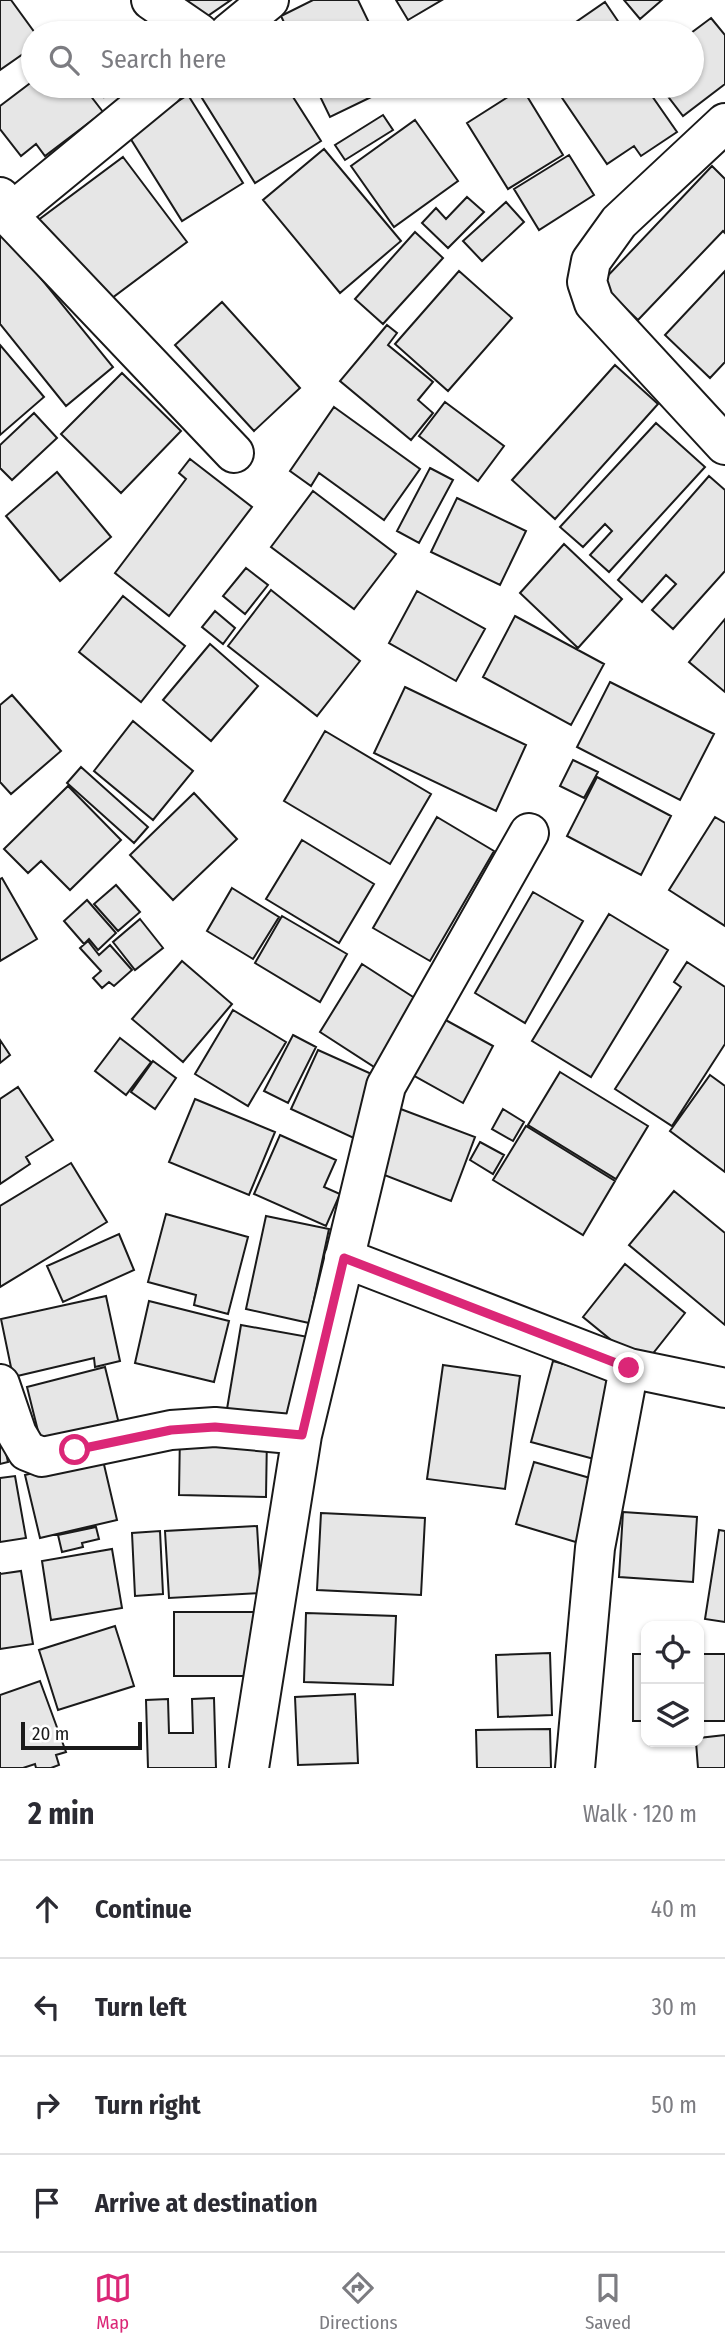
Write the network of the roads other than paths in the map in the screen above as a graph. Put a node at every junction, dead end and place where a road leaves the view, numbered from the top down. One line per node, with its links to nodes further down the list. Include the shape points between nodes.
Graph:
1 (151, 0): 3 (street)
2 (269, 0): 4 (street)
3 (182, 21)
4 (244, 21)
5 (149, 98): 7 (street)
6 (725, 123): 8 (street, via 620,222 591,261 587,282 594,303)
7 (4, 206): 9 (street)
8 (725, 445)
9 (234, 453)
10 (529, 832): 11 (street, via 386,1086)
11 (344, 1258): 12 (street); 15 (street)
12 (629, 1368): 14 (street); 17 (street, via 595,1548)
13 (0, 1384): 15 (street, via 17,1434 27,1451 42,1457 171,1430 215,1427)
14 (725, 1388)
15 (302, 1435): 16 (street)
16 (249, 1768)
17 (575, 1768)

